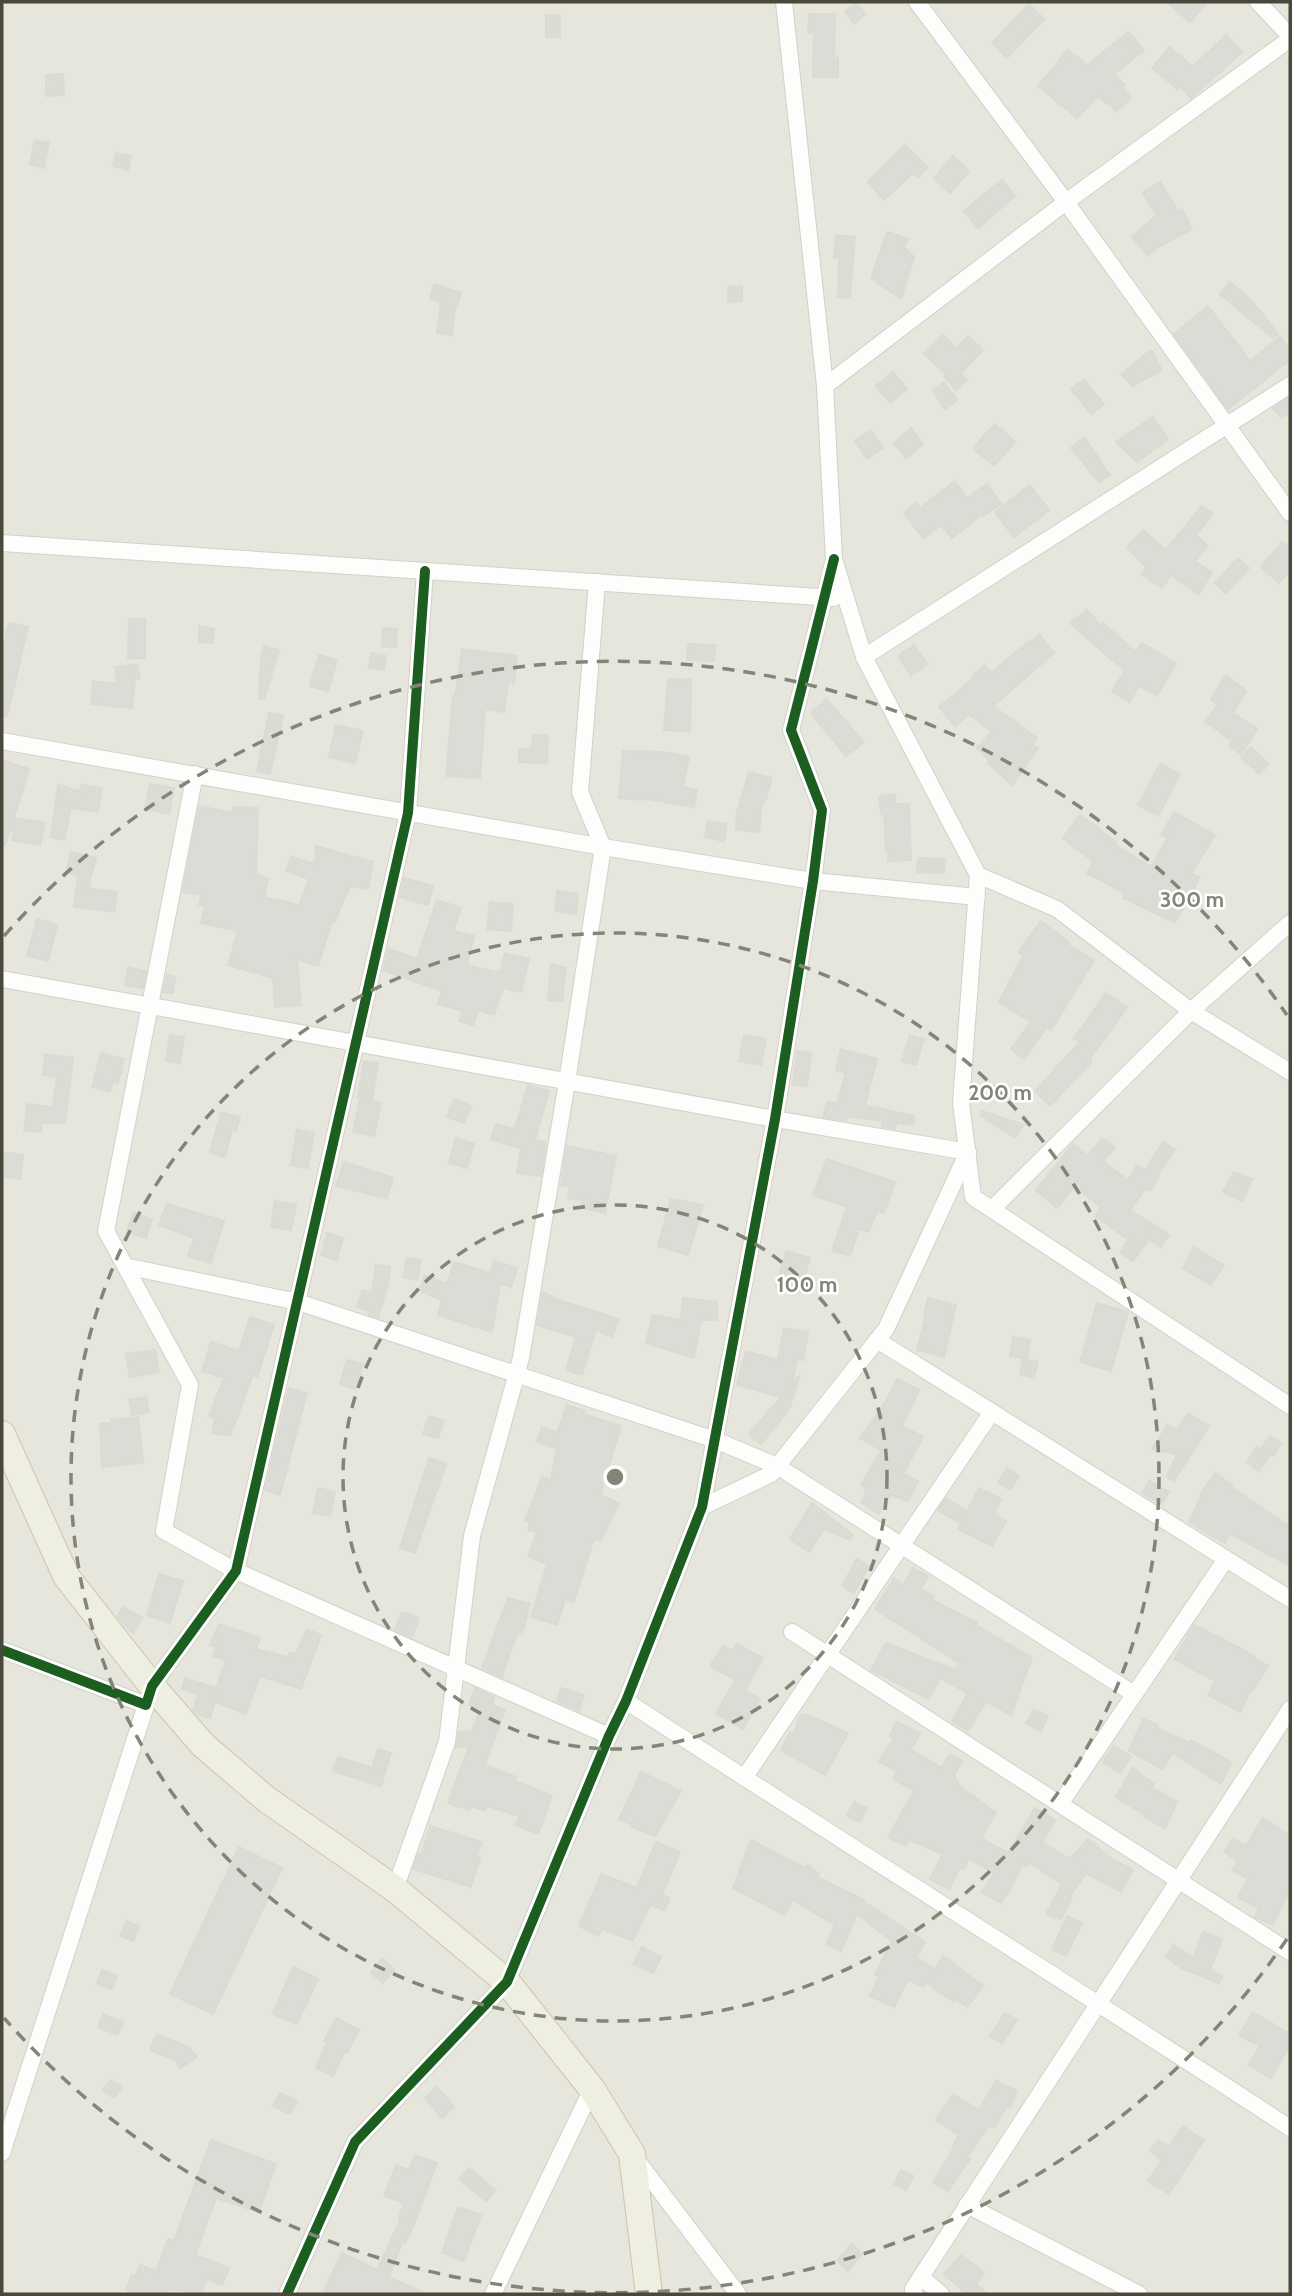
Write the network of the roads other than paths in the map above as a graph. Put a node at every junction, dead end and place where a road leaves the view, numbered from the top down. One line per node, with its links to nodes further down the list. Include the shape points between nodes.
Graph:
1 (784, 2): 7 (street)
2 (917, 2): 5 (street)
3 (1258, 2): 4 (street)
4 (1290, 37): 5 (street)
5 (1066, 202): 7 (street); 8 (street)
6 (1290, 385): 8 (street)
7 (825, 386): 11 (street)
8 (1228, 426): 9 (street); 16 (street)
9 (1290, 513)
10 (2, 543): 12 (street)
11 (834, 559): 14 (street); 15 (street)
12 (425, 571): 13 (street); 19 (street)
13 (597, 582): 14 (street); 20 (street, via 580,792)
14 (824, 597): 15 (street); 22 (street, via 791,730 821,810)
15 (846, 598): 16 (street)
16 (864, 657): 21 (street)
17 (2, 741): 18 (street)
18 (195, 774): 19 (street); 26 (street)
19 (408, 813): 20 (street); 28 (street)
20 (603, 847): 22 (street); 30 (street)
21 (978, 875): 23 (street); 27 (street, via 1057,909)
22 (813, 881): 23 (street); 31 (street)
23 (977, 897): 32 (street, via 961,1103)
24 (1290, 923): 27 (street)
25 (2, 979): 26 (street)
26 (150, 1005): 28 (street); 34 (street, via 106,1231)
27 (1191, 1011): 29 (street); 33 (street)
28 (357, 1045): 30 (street); 35 (street)
29 (1290, 1072)
30 (567, 1082): 31 (street); 37 (street)
31 (775, 1119): 32 (street); 41 (street)
32 (968, 1152): 33 (street, via 973,1197); 36 (street)
33 (992, 1209): 38 (street)
34 (125, 1266): 35 (street); 46 (street, via 190,1385 164,1531)
35 (298, 1302): 37 (street); 46 (street)
36 (877, 1340): 39 (street); 42 (street)
37 (517, 1374): 41 (street); 51 (street, via 472,1536)
38 (1290, 1406)
39 (992, 1412): 44 (street); 45 (street)
40 (2, 1434): 53 (highway, via 66,1576)
41 (715, 1440): 42 (street); 43 (street)
42 (777, 1466): 43 (street, via 771,1474); 44 (street)
43 (702, 1507): 54 (street)
44 (901, 1546): 50 (street); 52 (street)
45 (1226, 1559): 47 (street); 52 (street)
46 (236, 1571): 51 (street); 53 (street)
47 (1290, 1599)
48 (792, 1632): 50 (street)
49 (2, 1650): 53 (street)
50 (827, 1655): 57 (street); 58 (street)
51 (456, 1668): 56 (street); 60 (street, via 447,1742)
52 (1135, 1694): 58 (street)
53 (149, 1695): 60 (highway, via 266,1799); 65 (street)
54 (626, 1701): 56 (street); 57 (street)
55 (1290, 1709): 59 (street)
56 (609, 1736): 62 (street)
57 (744, 1778): 63 (street)
58 (1060, 1804): 59 (street)
59 (1179, 1881): 61 (street); 63 (street)
60 (396, 1889): 62 (highway)
61 (1290, 1952)
62 (507, 1982): 64 (highway); 71 (street, via 355,2142)
63 (1099, 2003): 66 (street); 69 (street)
64 (592, 2089): 68 (highway); 72 (street)
65 (6, 2127): 67 (street)
66 (1290, 2128)
67 (2, 2153)
68 (632, 2154): 73 (highway); 74 (street)
69 (967, 2205): 70 (street); 77 (street)
70 (921, 2277): 75 (street, via 913,2289); 76 (street)
71 (286, 2294)
72 (493, 2294)
73 (649, 2294)
74 (738, 2294)
75 (915, 2294)
76 (941, 2294)
77 (1139, 2294)

